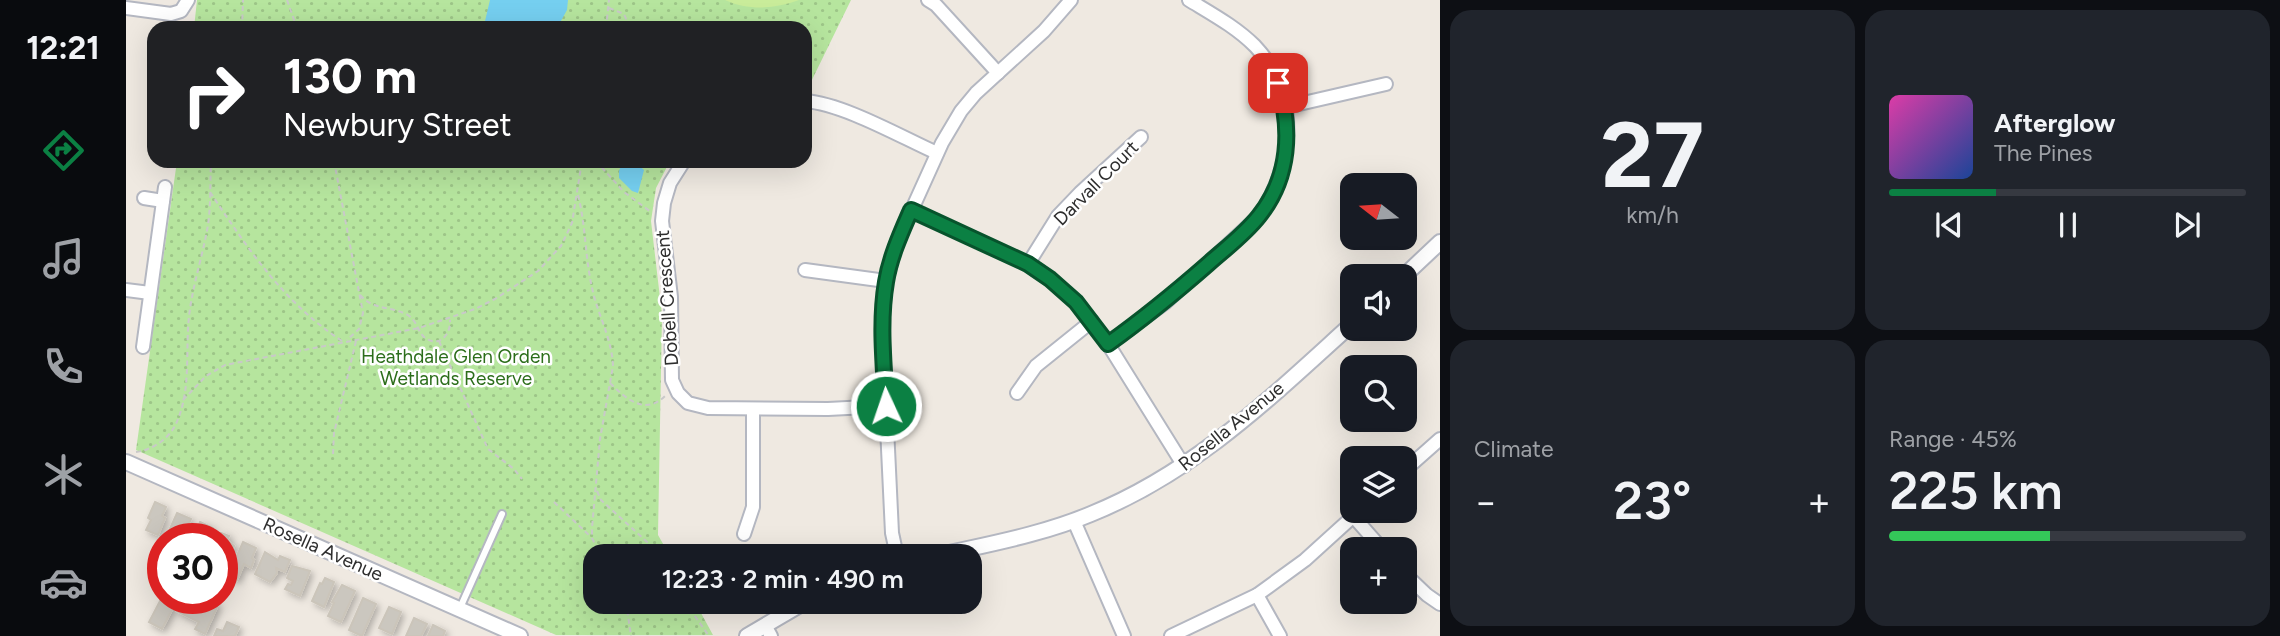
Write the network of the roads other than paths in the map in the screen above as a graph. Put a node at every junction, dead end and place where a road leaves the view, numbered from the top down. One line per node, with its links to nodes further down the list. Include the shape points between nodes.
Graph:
1 (188, 0): 5 (street, via 181,11 171,14)
2 (928, 0): 6 (street)
3 (1071, 0): 6 (street)
4 (1192, 1): 9 (street, via 1256,47 1269,65)
5 (126, 8)
6 (998, 73): 11 (street, via 961,111)
7 (1386, 84): 9 (street)
8 (812, 102): 11 (street, via 840,109)
9 (1286, 107): 26 (street, via 1284,166 1259,216 1166,302)
10 (1141, 137): 18 (street, Darvall Court, via 1058,216)
11 (937, 153): 16 (street)
12 (680, 168): 30 (street, Dobell Crescent, via 670,183 663,213 674,386 693,406)
13 (165, 187): 15 (street)
14 (144, 198): 15 (street)
15 (163, 201): 23 (street)
16 (911, 210): 18 (street); 21 (street)
17 (1440, 242): 19 (street)
18 (1028, 264): 24 (street, via 1076,302)
19 (1417, 264)
20 (804, 270): 21 (street)
21 (886, 281): 29 (street, via 882,322)
22 (126, 290): 23 (street)
23 (150, 293): 27 (street)
24 (1091, 321): 26 (street); 28 (street, via 1035,366)
25 (1340, 335): 34 (street, Rosella Avenue, via 1247,418)
26 (1108, 344): 34 (street)
27 (143, 347)
28 (1017, 393)
29 (886, 406): 30 (street, Dobell Crescent); 39 (street)
30 (753, 409): 38 (street, via 753,508)
31 (1440, 439): 33 (street)
32 (131, 457): 44 (street, Rosella Avenue)
33 (1417, 459)
34 (1184, 466): 36 (street, Rosella Avenue)
35 (502, 514): 44 (lane)
36 (1074, 521): 40 (street, Rosella Avenue); 48 (street)
37 (1346, 523): 42 (street)
38 (744, 534)
39 (894, 544)
40 (982, 546)
41 (1417, 585): 43 (street)
42 (1257, 595): 49 (street); 50 (street)
43 (1440, 604)
44 (459, 609): 47 (street, Rosella Avenue)
45 (788, 614): 46 (street)
46 (760, 633)
47 (520, 636)
48 (1124, 636)
49 (1171, 636)
50 (1280, 636)

